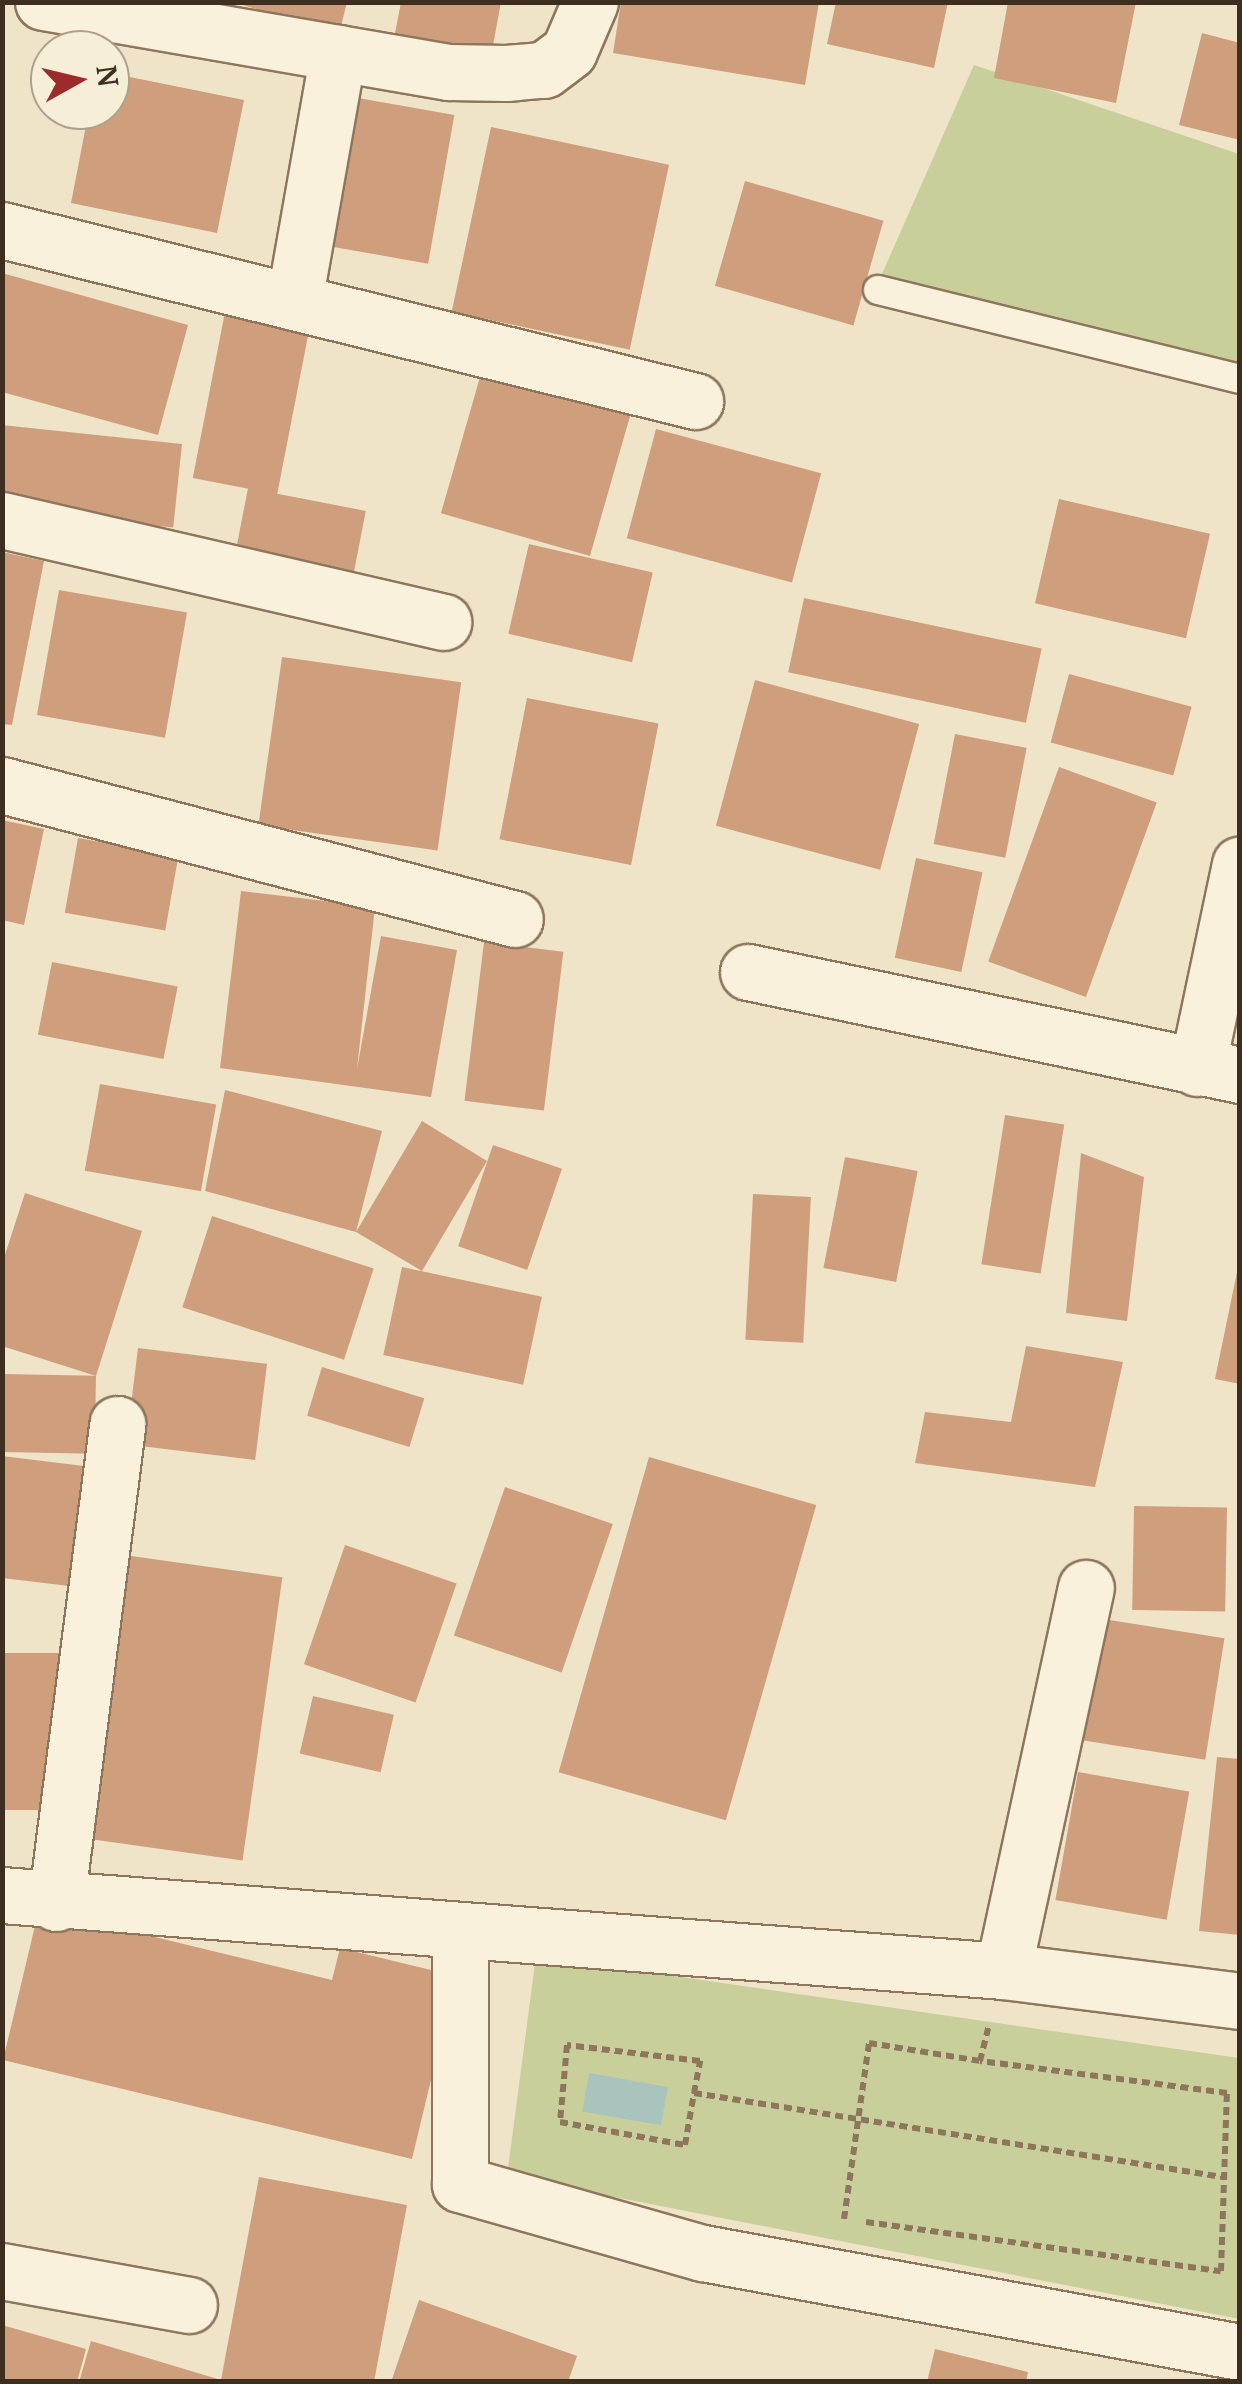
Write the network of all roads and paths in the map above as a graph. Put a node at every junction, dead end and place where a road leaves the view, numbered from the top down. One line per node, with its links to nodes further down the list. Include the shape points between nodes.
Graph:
1 (44, 2): 3 (street)
2 (590, 2): 3 (street, via 569,51 544,70 449,72)
3 (338, 54): 6 (street)
4 (2, 230): 6 (street)
5 (878, 290): 7 (lane)
6 (294, 302): 8 (street)
7 (1240, 379)
8 (695, 402)
9 (2, 520): 10 (street)
10 (443, 622)
11 (2, 785): 13 (street)
12 (1240, 864): 15 (street)
13 (515, 919)
14 (748, 972): 15 (street)
15 (1218, 1072)
16 (117, 1424): 19 (street)
17 (1086, 1588): 21 (street)
18 (2, 1894): 19 (street)
19 (56, 1903): 20 (street)
20 (460, 1934): 21 (street); 29 (street, via 460,2184 703,2253)
21 (1002, 1971): 22 (street); 23 (path)
22 (1240, 2001)
23 (980, 2060): 25 (path, via 870,2044); 26 (path, via 1227,2093)
24 (694, 2093): 24 (path, via 685,2145 560,2122 567,2045 700,2060); 25 (path)
25 (856, 2118): 26 (path); 26 (path, via 838,2218 1222,2272)
26 (1222, 2178)
27 (2, 2272): 28 (street)
28 (189, 2305)
29 (1240, 2352)

